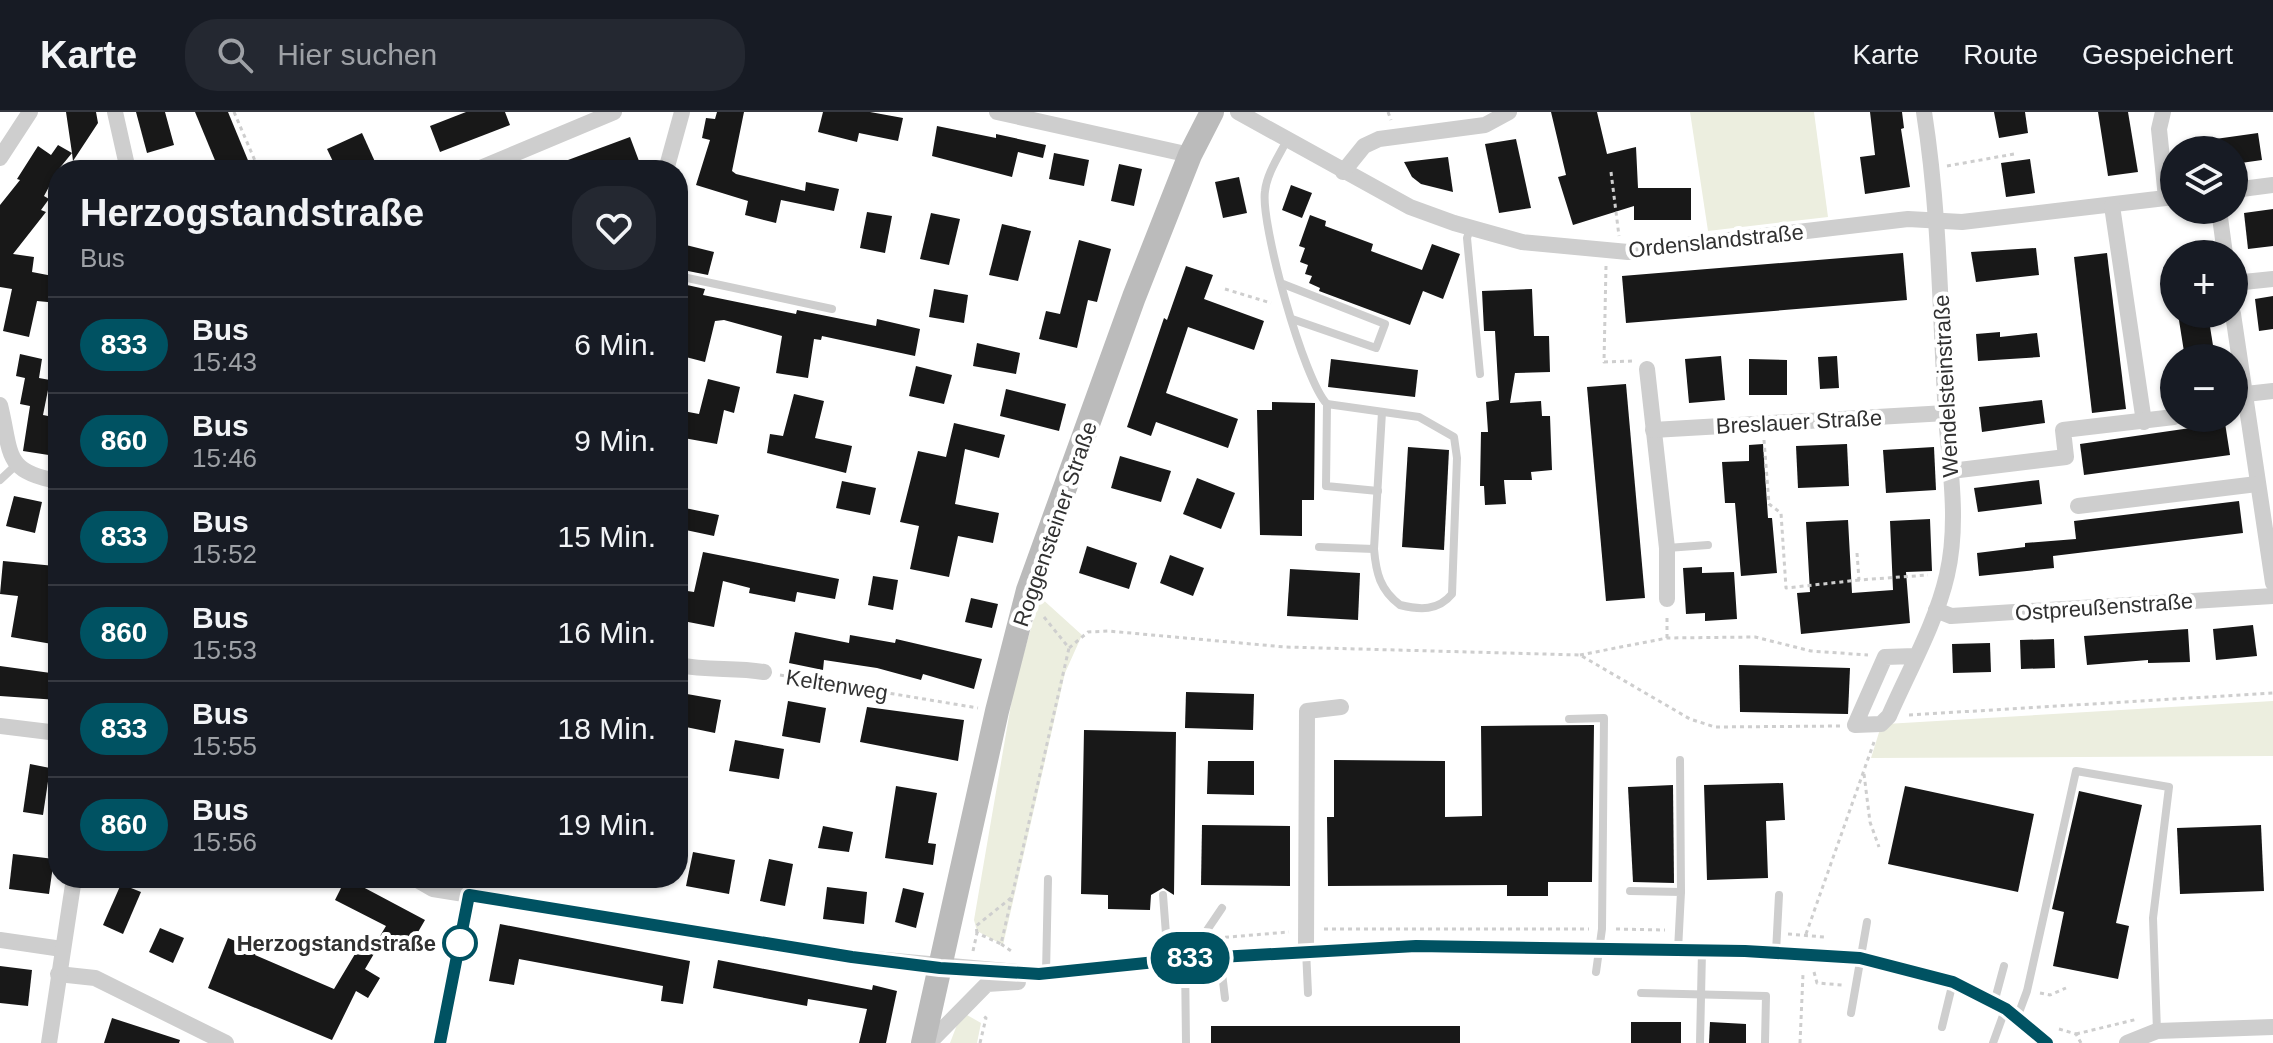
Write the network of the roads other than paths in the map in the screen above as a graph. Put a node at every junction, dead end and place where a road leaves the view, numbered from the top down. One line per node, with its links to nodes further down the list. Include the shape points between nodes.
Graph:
1 (30, 112): 14 (street)
2 (115, 112): 15 (street)
3 (614, 112): 16 (street)
4 (682, 112): 17 (street)
5 (997, 112): 13 (street)
6 (1212, 112): 13 (main road, Roggensteiner Straße)
7 (1238, 112): 12 (street, Ordenslandstraße)
8 (1507, 112): 18 (street, via 1485,125 1379,139 1364,146)
9 (1924, 112): 23 (street, Wendelsteinstraße)
10 (2163, 112): 11 (street)
11 (2160, 136)
12 (1287, 140): 18 (street, Ordenslandstraße); 28 (lane, via 1264,195)
13 (1190, 155): 89 (main road, Roggensteiner Straße, via 1028,590)
14 (0, 158)
15 (126, 160)
16 (500, 160)
17 (669, 160)
18 (1343, 172): 24 (street, Ordenslandstraße, via 1410,207)
19 (2273, 185): 20 (street)
20 (2248, 188)
21 (2160, 199): 22 (street, Ordenslandstraße)
22 (2112, 206): 23 (street, Ordenslandstraße); 40 (street)
23 (1938, 221): 24 (street, Ordenslandstraße, via 1908,219 1613,251 1522,242); 38 (street, Wendelsteinstraße)
24 (1470, 229): 32 (lane)
25 (688, 278): 29 (lane)
26 (2273, 279): 27 (street)
27 (2248, 282)
28 (1283, 284): 30 (lane); 30 (lane, via 1385,324 1376,348)
29 (832, 309)
30 (1292, 319): 35 (lane, via 1316,393)
31 (1647, 369): 41 (street)
32 (1480, 374)
33 (2273, 391): 34 (street)
34 (2248, 401)
35 (1327, 404): 37 (lane); 48 (lane, via 1326,486)
36 (0, 405): 43 (street)
37 (1382, 412): 48 (lane); 53 (lane, via 1419,417 1454,437 1452,594 1431,607 1400,605 1382,586)
38 (1946, 413): 41 (street, Breslauer Straße); 44 (street, Wendelsteinstraße)
39 (2160, 419): 40 (street)
40 (2144, 422): 44 (street, via 2063,430 2066,457)
41 (1653, 430): 52 (street)
42 (2247, 432): 47 (street)
43 (15, 466): 45 (street, via 28,476); 46 (lane)
44 (1951, 471): 57 (street, Wendelsteinstraße, via 1952,532)
45 (48, 479)
46 (0, 480)
47 (2257, 484): 49 (street); 54 (street)
48 (1378, 491): 53 (lane)
49 (2078, 506)
50 (1708, 545): 52 (lane)
51 (1319, 547): 53 (lane)
52 (1667, 548): 56 (street)
53 (1374, 549)
54 (2273, 583)
55 (2273, 596): 57 (street, Ostpreußenstraße, via 1951,616)
56 (1667, 599)
57 (1936, 610): 58 (street, Wendelsteinstraße)
58 (1915, 656): 58 (street, Wendelsteinstraße, via 1885,657 1855,725 1885,720)
59 (688, 667): 60 (street, Keltenweg)
60 (764, 672)
61 (1341, 707): 81 (street, via 1307,711)
62 (1569, 719): 80 (lane, via 1604,718 1602,929)
63 (0, 726): 64 (street)
64 (48, 732)
65 (1680, 760): 71 (lane)
66 (1048, 879): 75 (lane)
67 (72, 888): 79 (street)
68 (471, 888): 105 (street)
69 (482, 888): 89 (street)
70 (1630, 891): 71 (lane)
71 (1681, 892): 83 (lane)
72 (1163, 895): 87 (lane)
73 (1779, 895): 84 (lane)
74 (1222, 908): 87 (lane)
75 (1047, 916): 76 (lane); 92 (lane)
76 (1059, 916)
77 (1867, 922): 86 (lane)
78 (0, 940): 79 (street)
79 (62, 949): 91 (street)
80 (1597, 949): 81 (street); 83 (street); 90 (lane)
81 (1306, 950): 85 (street); 94 (lane)
82 (1702, 950): 83 (street); 84 (street); 96 (lane)
83 (1678, 951)
84 (1776, 952): 86 (street)
85 (1220, 956): 87 (street); 97 (lane)
86 (1860, 958): 93 (street); 99 (lane)
87 (1185, 959): 92 (street); 107 (lane)
88 (2004, 966): 98 (lane)
89 (940, 968): 92 (street); 106 (main road, Roggensteiner Straße)
90 (1596, 972)
91 (58, 974): 103 (street); 104 (street, via 95,978)
92 (1042, 974): 106 (street, via 987,984)
93 (1953, 982): 98 (street); 100 (lane)
94 (1308, 993)
95 (1641, 993): 96 (lane)
96 (1702, 994): 108 (lane); 109 (lane, via 1766,996)
97 (1225, 998)
98 (2006, 1010): 102 (lane, via 2027,991 2076,771 2169,787 2153,918); 110 (lane); 111 (street)
99 (1851, 1013)
100 (1942, 1027)
101 (2273, 1027): 102 (street)
102 (2157, 1031): 112 (street)
103 (49, 1043)
104 (226, 1043)
105 (440, 1043)
106 (926, 1043)
107 (1186, 1043)
108 (1700, 1043)
109 (1765, 1043)
110 (1993, 1043)
111 (2047, 1043)
112 (2127, 1043)

